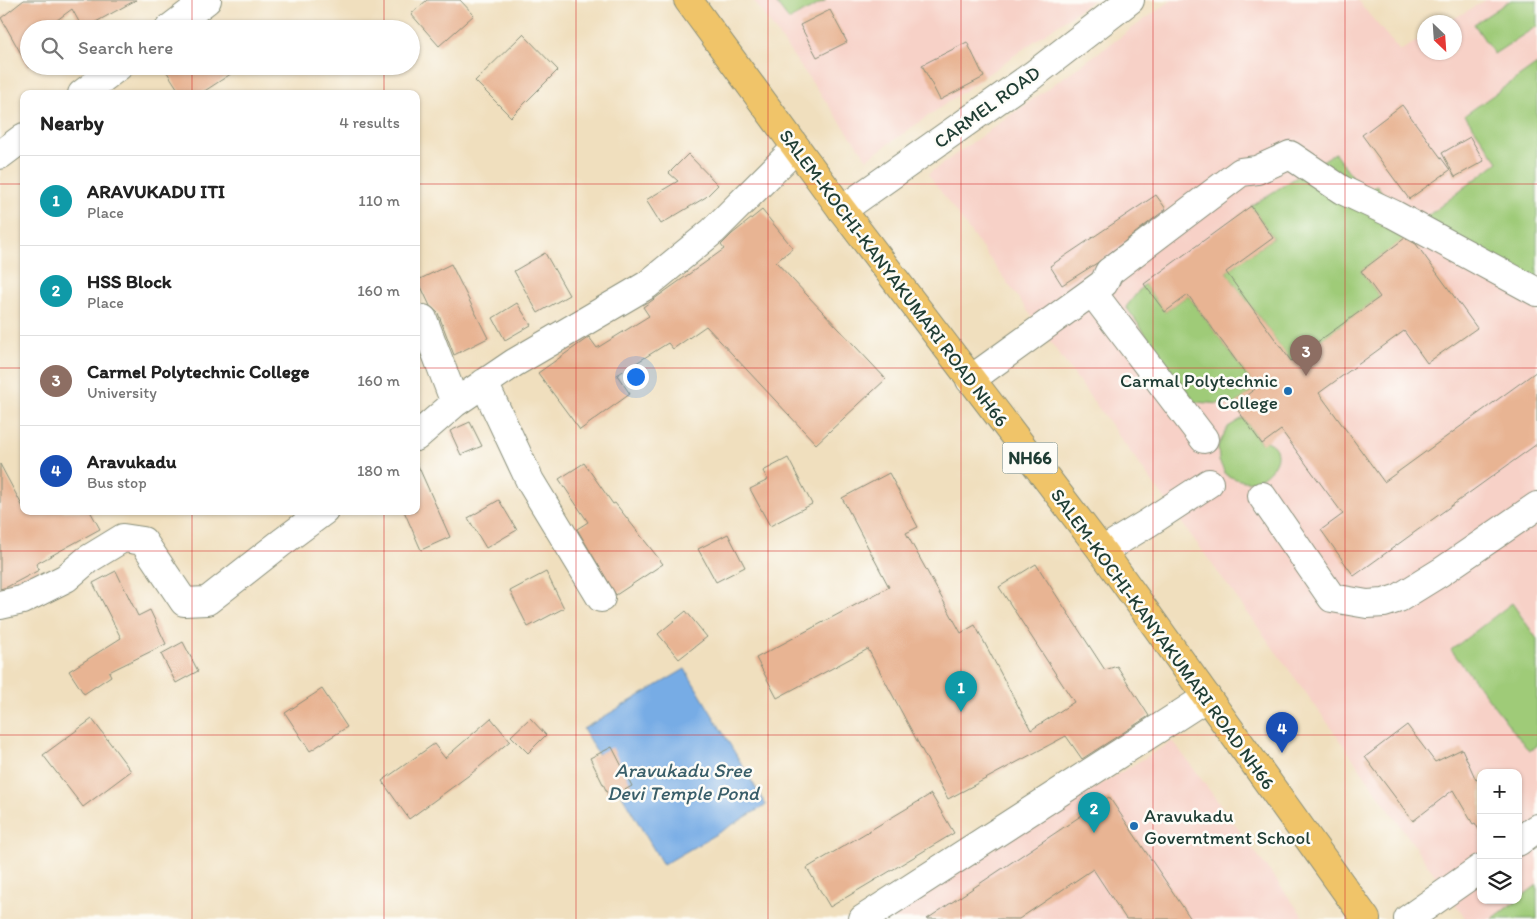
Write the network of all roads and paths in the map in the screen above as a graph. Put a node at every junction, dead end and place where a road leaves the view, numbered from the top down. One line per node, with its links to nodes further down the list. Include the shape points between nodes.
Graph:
1 (207, 0): 4 (street)
2 (688, 0): 8 (highway, SALEM-KOCHI-KANYAKUMARI ROAD NH66 / NH66)
3 (1130, 0): 10 (street, CARMEL ROAD, via 1032,75)
4 (181, 20)
5 (106, 75): 6 (street)
6 (87, 90)
7 (20, 140): 9 (street)
8 (796, 148): 10 (highway, SALEM-KOCHI-KANYAKUMARI ROAD NH66 / NH66); 15 (street, via 713,231 647,285)
9 (0, 155)
10 (842, 210): 14 (highway, SALEM-KOCHI-KANYAKUMARI ROAD NH66 / NH66)
11 (1098, 288): 12 (street, via 1109,272 1241,172 1257,170 1290,155 1342,190); 14 (street); 18 (street)
12 (1537, 292)
13 (423, 318): 16 (street)
14 (970, 380): 23 (highway, SALEM-KOCHI-KANYAKUMARI ROAD NH66 / NH66)
15 (484, 383): 16 (street); 24 (street, via 530,481)
16 (455, 403): 17 (street)
17 (420, 434)
18 (1204, 439)
19 (1209, 483): 23 (street)
20 (1262, 496): 21 (street, via 1332,598 1368,604 1399,598)
21 (1537, 506)
22 (319, 515): 25 (street, via 207,601 184,602 143,542 123,538 87,560 66,578 22,600)
23 (1102, 551): 26 (highway, SALEM-KOCHI-KANYAKUMARI ROAD NH66 / NH66)
24 (601, 598)
25 (0, 606)
26 (1207, 697): 30 (street); 31 (highway, SALEM-KOCHI-KANYAKUMARI ROAD NH66 / NH66)
27 (1537, 828): 28 (street)
28 (1522, 839)
29 (1477, 871): 32 (street)
30 (863, 919)
31 (1366, 919)
32 (1408, 919)

